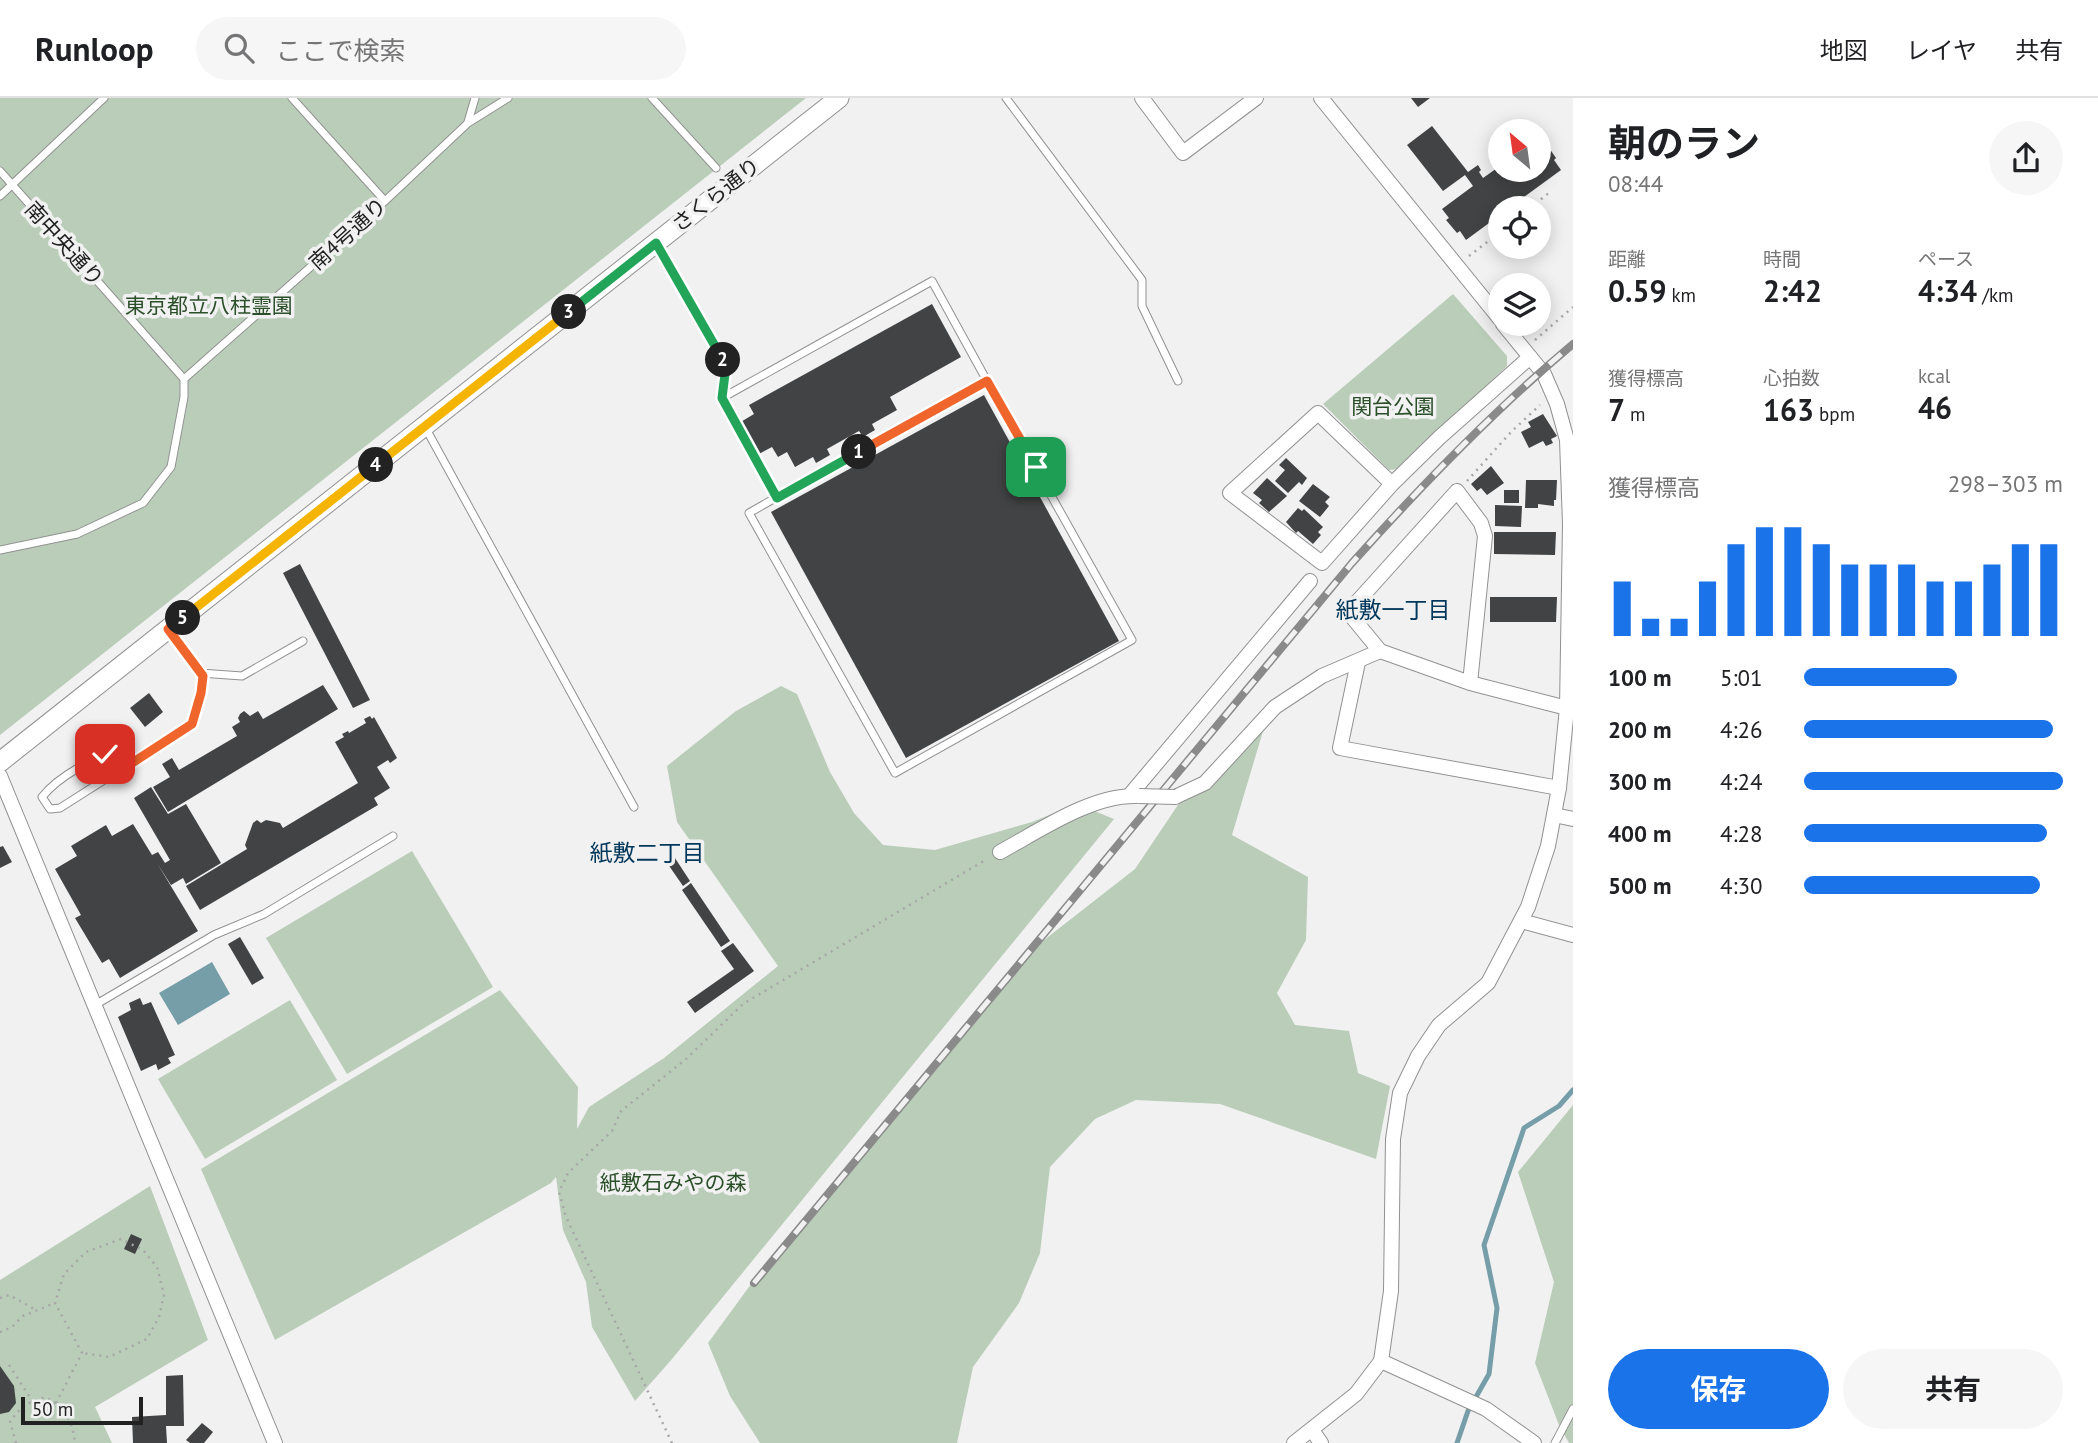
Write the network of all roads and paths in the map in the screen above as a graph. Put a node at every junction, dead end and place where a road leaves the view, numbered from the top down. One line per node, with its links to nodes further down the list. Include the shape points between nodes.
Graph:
1 (104, 98): 14 (lane)
2 (292, 98): 18 (lane)
3 (475, 98): 11 (lane)
4 (508, 98): 11 (lane, 南4号通り)
5 (652, 98): 12 (lane)
6 (839, 98): 20 (street, さくら通り)
7 (1006, 98): 28 (lane, via 1142,280 1142,306)
8 (1142, 98): 9 (street, via 1183,153)
9 (1256, 98)
10 (1321, 98): 22 (street)
11 (468, 123): 18 (lane, 南4号通り)
12 (716, 169)
13 (0, 172): 14 (lane, 南中央通り)
14 (12, 185): 16 (lane); 26 (lane, 南中央通り)
15 (1550, 192): 17 (path)
16 (0, 196)
17 (1545, 196)
18 (385, 201): 26 (lane, 南4号通り)
19 (1488, 242): 21 (path)
20 (656, 243): 30 (lane, via 726,366); 31 (street, さくら通り)
21 (1464, 261)
22 (1488, 304)
23 (1573, 307): 25 (path)
24 (1515, 336): 25 (street)
25 (1530, 350): 29 (street); 32 (street)
26 (184, 379): 36 (lane, via 171,467 143,503 77,534)
27 (987, 381): 30 (lane, via 932,281); 34 (lane); 34 (lane, via 1132,640 895,773 749,513)
28 (1178, 381)
29 (1552, 393): 33 (path); 35 (street, via 1567,440)
30 (722, 398): 34 (lane)
31 (424, 426): 38 (street, さくら通り); 50 (lane)
32 (1392, 484): 32 (street, via 1322,563 1230,493 1318,414)
33 (1457, 491): 40 (street, via 1348,611); 43 (street, via 1485,536)
34 (777, 498)
35 (1572, 524): 44 (street)
36 (0, 550)
37 (1310, 581): 49 (street)
38 (168, 629): 42 (lane); 45 (street, さくら通り)
39 (303, 641): 42 (lane, via 242,676)
40 (1380, 651): 41 (street); 43 (street)
41 (1359, 662): 48 (street, via 1340,748); 49 (street, bridge, via 1322,676 1275,708 1205,783 1175,797)
42 (200, 673): 46 (lane, via 201,693 192,724)
43 (1470, 683): 44 (street)
44 (1567, 708): 48 (street)
45 (0, 762)
46 (129, 765): 46 (lane, via 60,808 50,809 42,797 51,785 105,754 120,753)
47 (0, 776): 57 (street)
48 (1559, 788): 51 (street)
49 (1134, 796): 54 (street, via 1108,799)
50 (634, 807)
51 (1554, 815): 52 (street); 55 (street)
52 (1573, 819)
53 (393, 836): 57 (lane, via 264,914 214,935)
54 (1000, 852): 72 (path, via 743,1004 685,1060 621,1111 612,1130 568,1173 559,1192 566,1217)
55 (1521, 921): 56 (street); 63 (street, via 1488,983 1439,1025 1401,1093 1393,1139 1391,1291)
56 (1573, 935)
57 (95, 1006): 71 (street)
58 (0, 1298): 60 (path, via 9,1295)
59 (55, 1303): 60 (path); 62 (path); 62 (path, via 64,1274 86,1252 108,1244 121,1240 143,1250 157,1267 164,1294 148,1339 109,1357)
60 (36, 1310): 61 (path)
61 (0, 1332)
62 (82, 1353): 66 (path)
63 (1381, 1361): 68 (street); 74 (street, via 1486,1409)
64 (9, 1365): 65 (path)
65 (33, 1402): 66 (path, via 45,1397); 69 (path, via 10,1421)
66 (56, 1403): 70 (path, via 66,1412)
67 (1573, 1409): 75 (lane)
68 (1316, 1437): 73 (street)
69 (16, 1443)
70 (75, 1443)
71 (275, 1443)
72 (672, 1443)
73 (1294, 1443)
74 (1534, 1443)
75 (1555, 1443)

